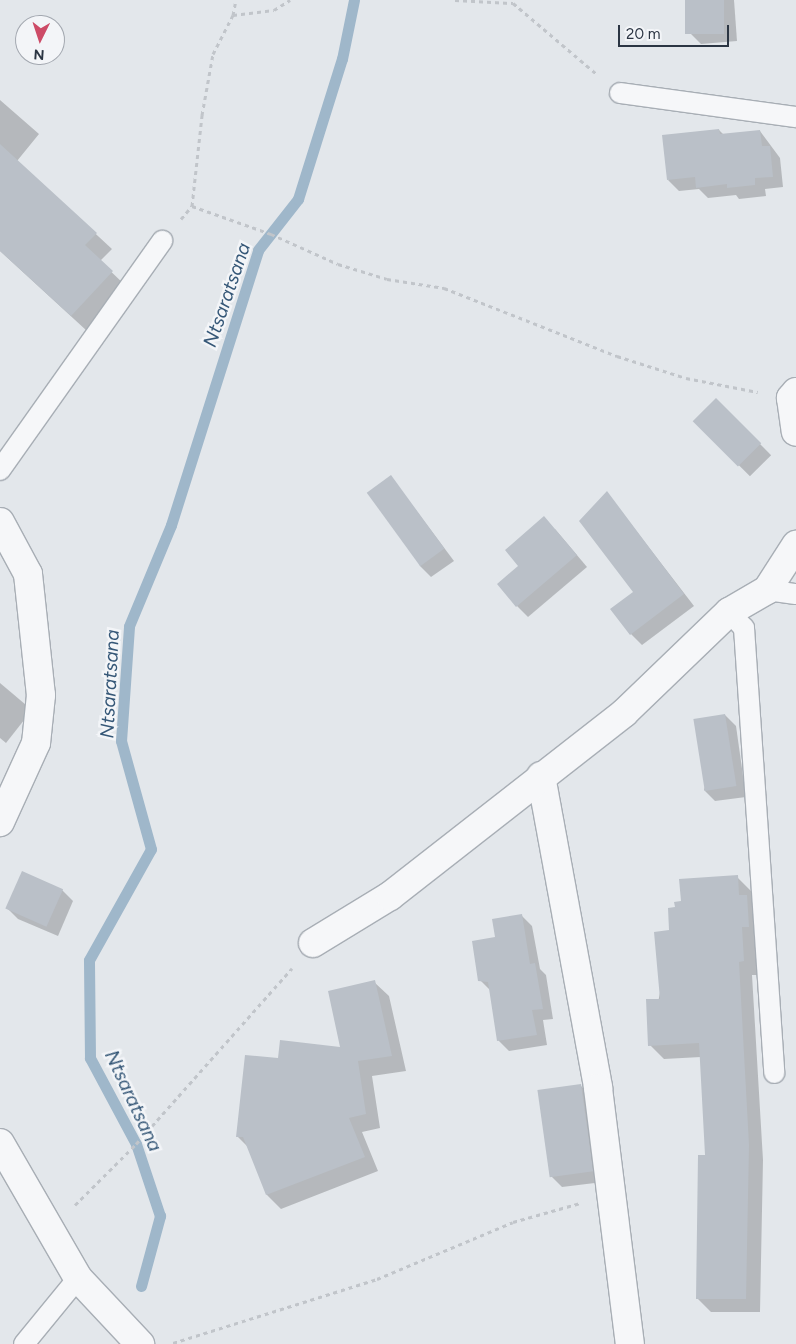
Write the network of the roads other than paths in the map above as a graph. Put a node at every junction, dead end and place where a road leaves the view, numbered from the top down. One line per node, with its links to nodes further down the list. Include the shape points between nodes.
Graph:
1 (620, 93): 2 (lane)
2 (796, 116)
3 (162, 241): 6 (lane)
4 (793, 395): 5 (street)
5 (796, 432)
6 (0, 470)
7 (0, 522): 13 (street, via 28,574 41,695 36,744)
8 (796, 545): 9 (street)
9 (767, 590): 10 (lane); 11 (street)
10 (796, 594)
11 (729, 612): 12 (street, via 624,713); 15 (lane, via 744,628)
12 (541, 776): 14 (street, via 390,896); 20 (street, via 598,1088)
13 (0, 822)
14 (313, 943)
15 (774, 1073)
16 (0, 1143): 17 (street)
17 (78, 1278): 18 (lane); 19 (street)
18 (24, 1344)
19 (140, 1344)
20 (630, 1344)

